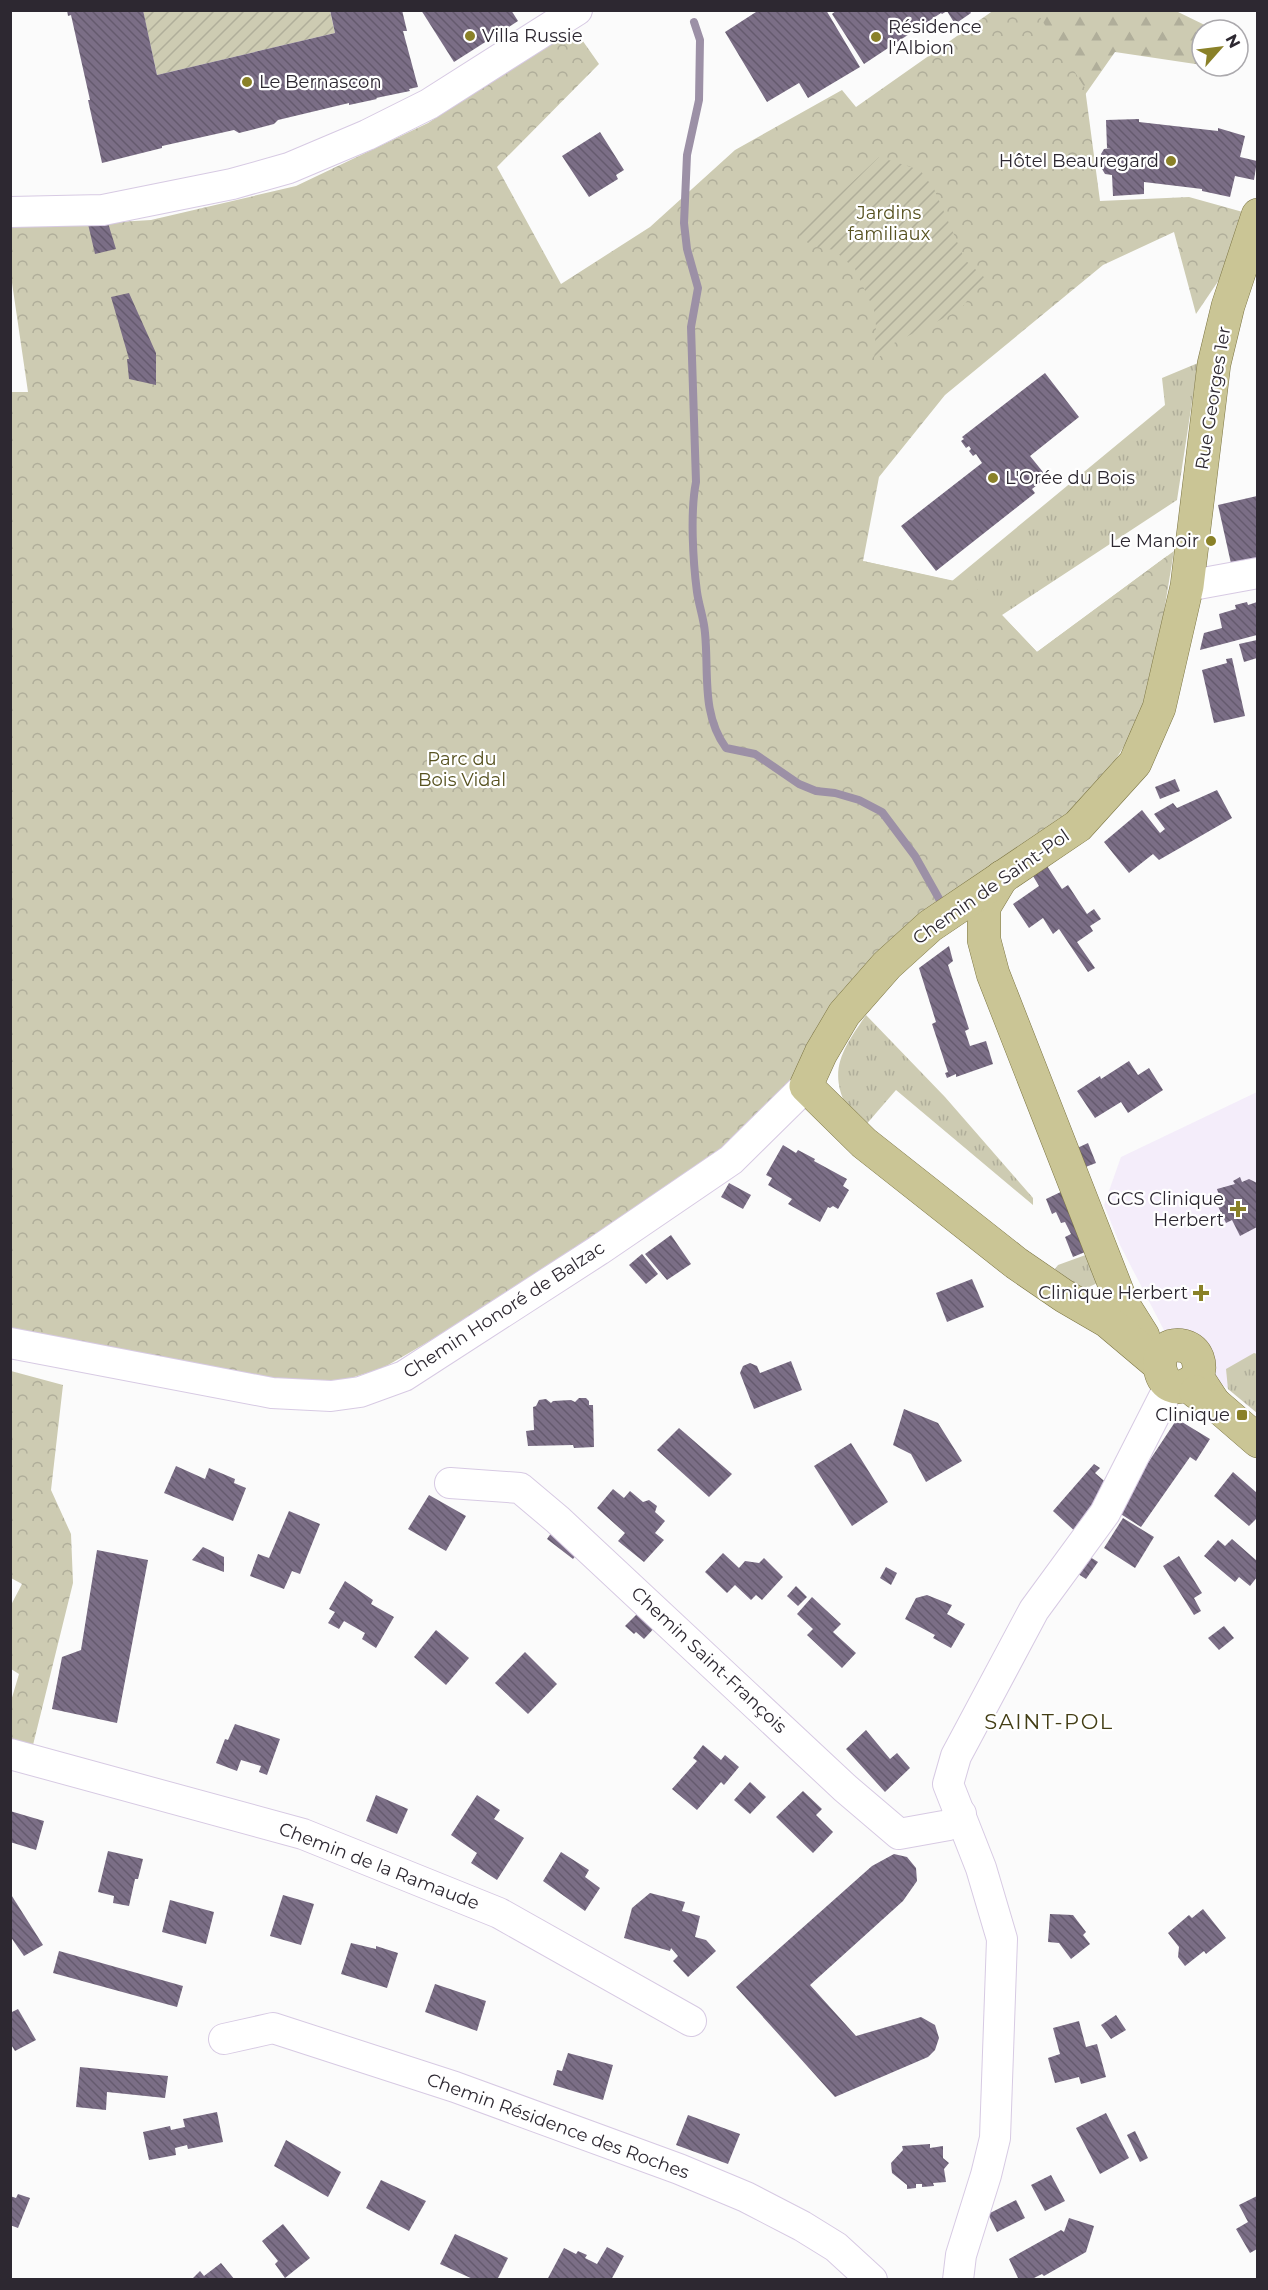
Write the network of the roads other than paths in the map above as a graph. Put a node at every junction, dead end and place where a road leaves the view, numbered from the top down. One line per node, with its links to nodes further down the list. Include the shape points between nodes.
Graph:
1 (577, 10): 2 (street, via 429,104 289,168 232,184 103,210)
2 (10, 212)
3 (1257, 215): 5 (main road, Rue Georges 1er, via 1214,364)
4 (1257, 573): 5 (street)
5 (1186, 586): 6 (main road, Chemin de Saint-Pol, via 1159,708 1135,764 1078,826)
6 (993, 883): 7 (main road, Chemin de Saint-Pol, via 930,926 887,965 844,1014); 9 (main road, via 984,907 984,940 993,974 1121,1301)
7 (806, 1086): 8 (street, Chemin Honoré de Balzac, via 731,1160 404,1376 360,1392 331,1396 272,1393); 9 (main road, via 864,1143 1007,1256)
8 (10, 1343)
9 (1174, 1370): 10 (main road); 13 (street, via 1105,1513 1034,1610 956,1756 948,1784)
10 (1257, 1441)
11 (450, 1483): 13 (street, Chemin Saint-François, via 520,1488 567,1527 845,1788 900,1834 949,1825)
12 (10, 1754): 14 (street, Chemin de la Ramaude, via 303,1834 500,1912)
13 (961, 1814): 17 (street, via 1002,1939 995,2138 961,2255)
14 (692, 2021)
15 (224, 2039): 16 (street, Chemin Résidence des Roches, via 273,2028 455,2087 679,2169 802,2226 836,2247)
16 (872, 2280)
17 (958, 2280)

